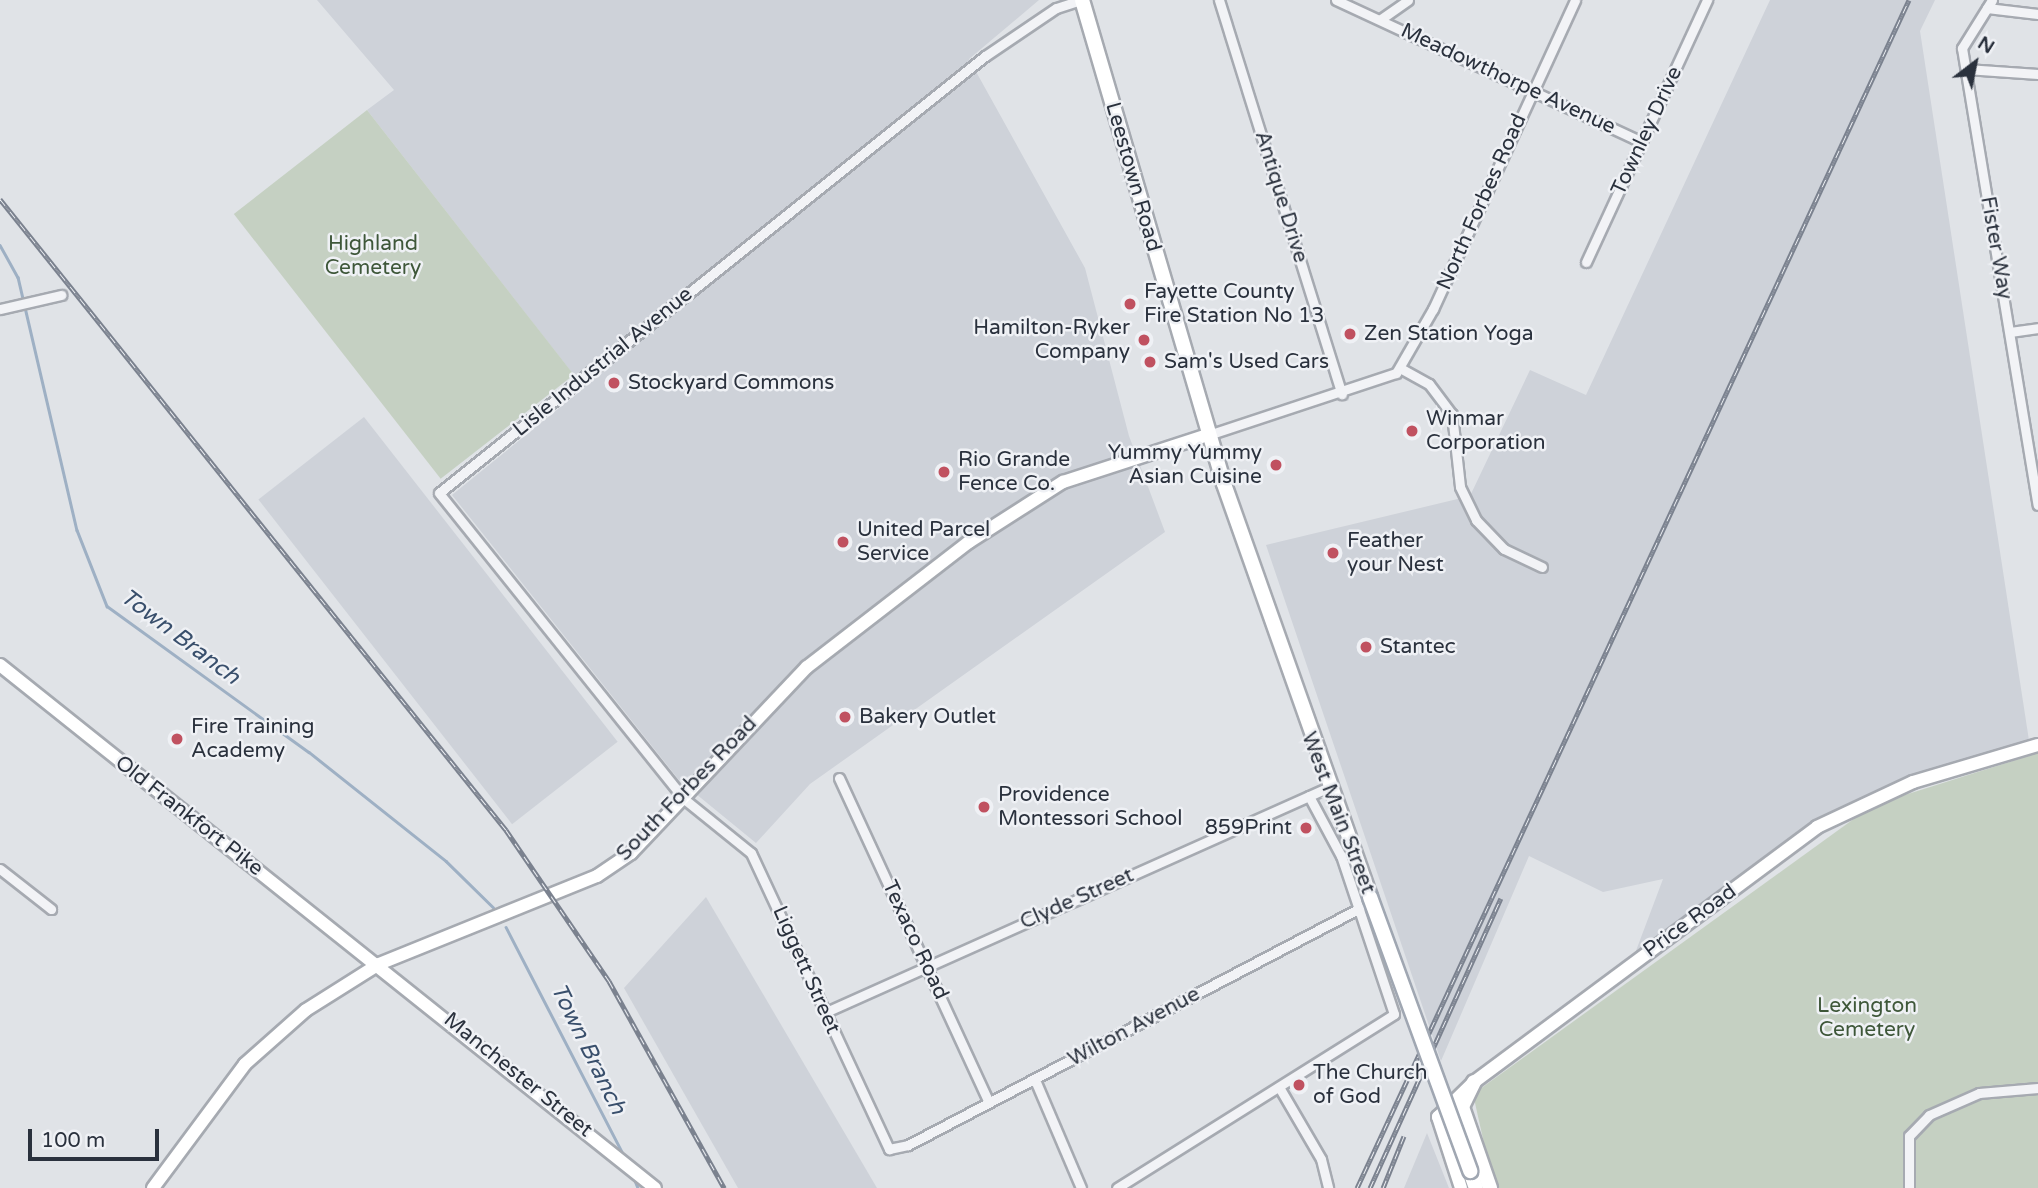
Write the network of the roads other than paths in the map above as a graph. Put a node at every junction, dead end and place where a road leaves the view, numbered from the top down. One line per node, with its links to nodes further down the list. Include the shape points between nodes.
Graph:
1 (1081, 0): 21 (main road, Leestown Road); 29 (street, Lisle Industrial Avenue, via 1056,8 982,58 439,493)
2 (1219, 0): 20 (street, Antique Drive)
3 (1336, 0): 9 (street, Meadowthorpe Avenue)
4 (1408, 0): 9 (street)
5 (1575, 0): 12 (street, North Forbes Road)
6 (1707, 0): 13 (street, Townley Drive)
7 (1989, 4): 8 (street); 10 (street, Fister Way, via 1964,39)
8 (2038, 14)
9 (1381, 19): 12 (street, Meadowthorpe Avenue)
10 (1966, 69): 11 (street); 18 (street, Fister Way)
11 (2038, 74)
12 (1532, 91): 13 (street, Meadowthorpe Avenue); 19 (street, North Forbes Road)
13 (1642, 142): 14 (street, Townley Drive)
14 (1586, 262)
15 (61, 295): 16 (street)
16 (0, 309)
17 (2038, 328): 18 (street)
18 (2011, 332): 22 (street, Fister Way)
19 (1400, 368): 20 (street, via 1385,380); 23 (street, via 1429,384 1447,405 1460,486 1476,520 1504,549)
20 (1342, 394): 21 (street)
21 (1208, 435): 27 (main road, West Main Street); 29 (main road, South Forbes Road, via 1063,482 1018,507 807,667)
22 (2038, 505)
23 (1542, 567)
24 (0, 665): 33 (main road, Old Frankfort Pike)
25 (2038, 745): 37 (main road, Price Road, via 1913,782 1817,827)
26 (839, 778): 34 (street, Texaco Road)
27 (1329, 787): 28 (street, Clyde Street); 31 (main road, West Main Street)
28 (1309, 796): 31 (street); 34 (street, Clyde Street)
29 (683, 797): 33 (main road, South Forbes Road, via 631,853 597,876); 35 (street, Liggett Street, via 751,853)
30 (0, 869): 32 (street)
31 (1365, 903): 36 (street, Wilton Avenue); 38 (street, via 1396,1009); 48 (main road, West Main Street, bridge)
32 (51, 909)
33 (379, 964): 42 (main road, South Forbes Road, via 306,1010 245,1064); 43 (main road, Manchester Street)
34 (927, 966): 35 (street, Clyde Street); 40 (street, Texaco Road)
35 (826, 1012): 41 (street, Liggett Street, via 881,1139 893,1150)
36 (1035, 1080): 40 (street, Wilton Avenue); 44 (street)
37 (1474, 1082): 47 (main road, Price Road, via 1438,1117); 49 (main road, via 1462,1107)
38 (1279, 1087): 45 (street); 46 (street, via 1321,1159)
39 (2038, 1088): 50 (street, via 1979,1093 1928,1115 1909,1136)
40 (989, 1102): 41 (street, Wilton Avenue)
41 (908, 1146)
42 (153, 1188)
43 (655, 1188)
44 (1081, 1188)
45 (1117, 1188)
46 (1328, 1188)
47 (1461, 1188)
48 (1476, 1188)
49 (1490, 1188)
50 (1909, 1188)

